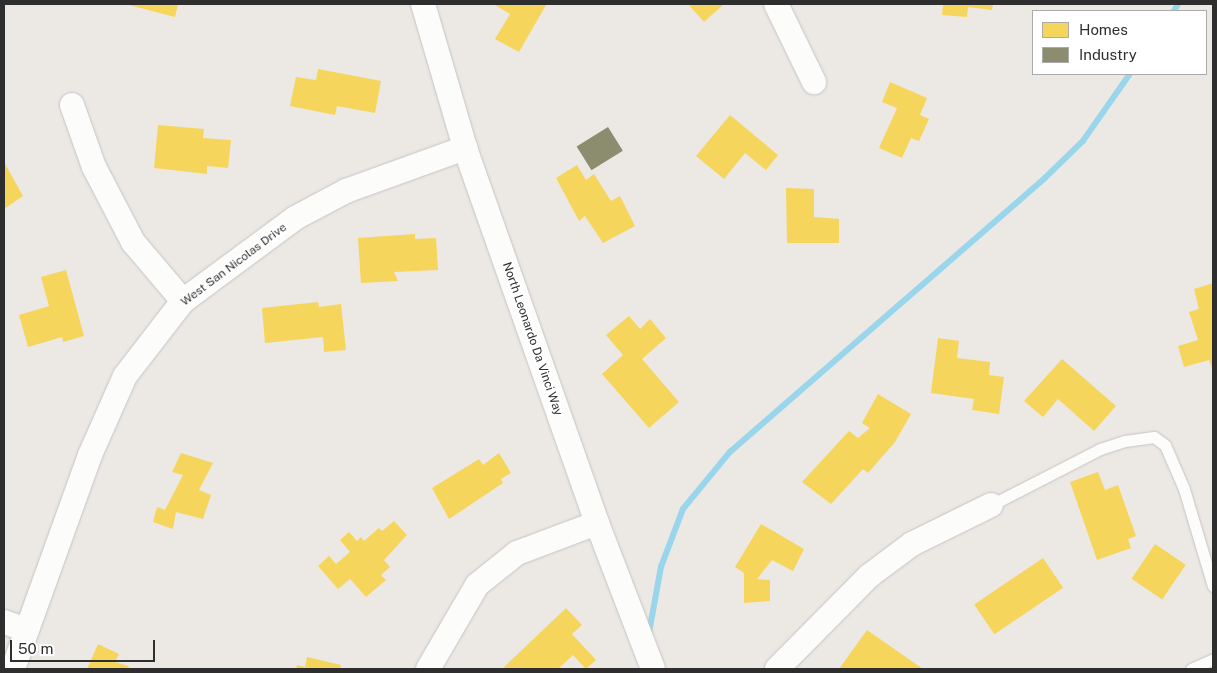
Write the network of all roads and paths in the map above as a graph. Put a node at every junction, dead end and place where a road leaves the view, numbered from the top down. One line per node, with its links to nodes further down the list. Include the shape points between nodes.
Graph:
1 (423, 4): 5 (street, North Leonardo Da Vinci Way)
2 (776, 4): 3 (street)
3 (814, 82)
4 (72, 106): 6 (street, via 94,167 133,242)
5 (465, 148): 6 (street, West San Nicolas Drive, via 346,191 304,214); 8 (street, North Leonardo Da Vinci Way)
6 (183, 301): 11 (street, West San Nicolas Drive, via 125,376 90,455)
7 (991, 505): 9 (lane, via 1100,450 1125,441 1154,437 1165,446 1184,489); 16 (street, via 912,544 869,576)
8 (597, 523): 14 (street, via 517,553 476,585); 15 (street, North Leonardo Da Vinci Way)
9 (1213, 586)
10 (4, 622): 11 (street)
11 (27, 630): 13 (street, West San Nicolas Drive)
12 (1213, 659): 17 (lane)
13 (13, 669)
14 (428, 669)
15 (653, 669)
16 (777, 669)
17 (1191, 669)

